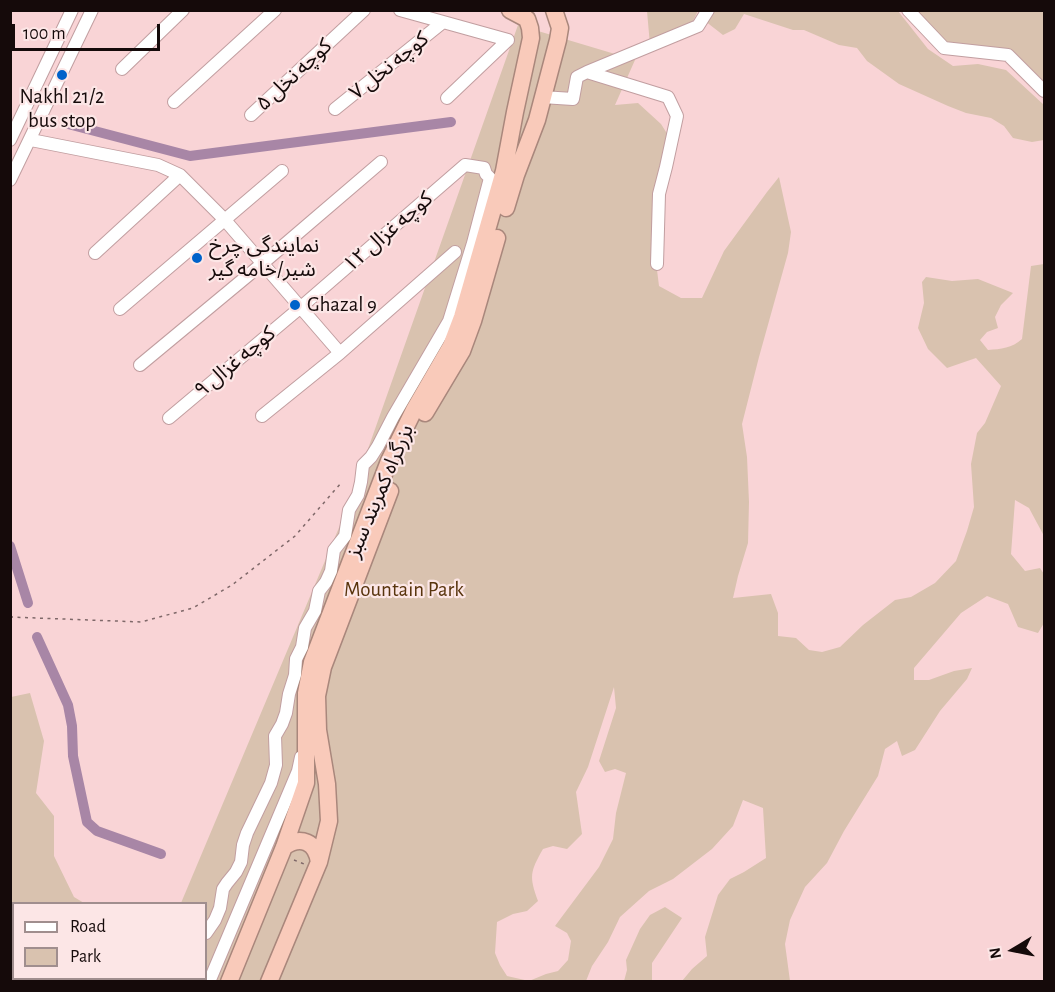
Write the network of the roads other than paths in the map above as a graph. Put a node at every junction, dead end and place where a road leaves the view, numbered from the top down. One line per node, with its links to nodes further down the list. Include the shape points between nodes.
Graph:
1 (72, 10): 22 (street)
2 (92, 10): 23 (street)
3 (183, 10): 12 (street)
4 (275, 10): 17 (street)
5 (364, 10): 20 (street, کوچه نخل ۵)
6 (400, 10): 11 (street)
7 (510, 10): 19 (highway, بزرگراه کمربند سبز, via 527,19 531,38)
8 (554, 10): 15 (highway, بزرگراه کمربند سبز, via 560,28)
9 (708, 10): 13 (street, via 698,26)
10 (908, 10): 14 (street, via 944,48 1008,55)
11 (443, 22): 16 (street, via 508,40); 18 (street, کوچه نخل ۷)
12 (122, 69)
13 (587, 72): 15 (street, via 577,77 573,99); 32 (street, via 668,97 677,116 659,194)
14 (1044, 91)
15 (542, 97): 21 (highway, بزرگراه کمربند سبز)
16 (447, 98)
17 (174, 102)
18 (335, 109)
19 (515, 112): 21 (highway, via 523,122); 39 (highway, بزرگراه کمربند سبز, via 499,191 451,346 389,461 312,662 306,693)
20 (251, 115)
21 (537, 120): 41 (highway, بزرگراه کمربند سبز, via 462,351 400,465 323,667 317,696 318,730 329,821)
22 (10, 140)
23 (31, 140): 26 (street, via 158,165); 27 (street)
24 (381, 162): 31 (street)
25 (282, 171): 28 (street)
26 (180, 175): 28 (street); 30 (street)
27 (10, 180)
28 (224, 219): 31 (street); 34 (street)
29 (455, 252): 35 (street)
30 (95, 253)
31 (263, 264): 33 (street); 36 (street)
32 (657, 264)
33 (301, 307): 35 (street); 38 (street, کوچه غزال ۹); 42 (street, کوچه غزال ۱۲, via 465,165 484,168 490,178 449,321 378,446 363,465 345,536 334,550 331,572 319,591 296,659 285,713 275,736 276,765 271,783 245,839 241,862 223,889 218,914)
34 (120, 309)
35 (340, 352): 37 (street)
36 (140, 365)
37 (262, 416)
38 (169, 418)
39 (306, 732): 40 (highway, بزرگراه کمربند سبز, via 306,783); 43 (street, via 298,771)
40 (284, 847): 41 (highway, via 307,842 318,854); 44 (highway, بزرگراه کمربند سبز)
41 (319, 862): 45 (highway, بزرگراه کمربند سبز)
42 (207, 931)
43 (209, 981)
44 (229, 981)
45 (269, 981)

